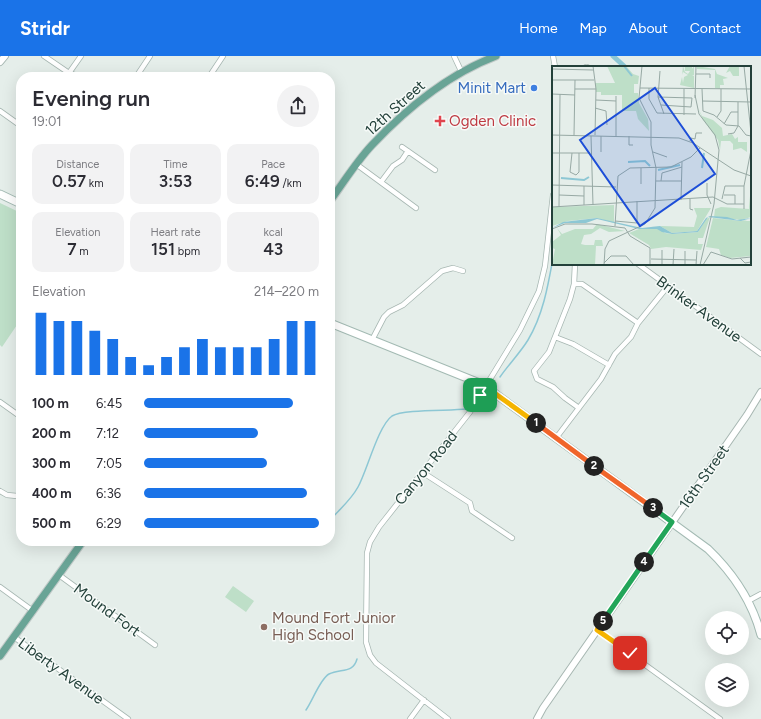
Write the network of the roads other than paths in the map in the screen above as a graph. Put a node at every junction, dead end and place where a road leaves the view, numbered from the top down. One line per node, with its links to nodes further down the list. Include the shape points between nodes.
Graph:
1 (5, 56): 9 (street)
2 (44, 56): 11 (street)
3 (81, 56): 12 (street)
4 (150, 56): 13 (street)
5 (223, 56): 14 (street)
6 (454, 56): 15 (street)
7 (496, 56): 15 (main road, 12th Street)
8 (553, 56): 10 (street)
9 (0, 62)
10 (555, 66)
11 (68, 72)
12 (70, 72)
13 (139, 72)
14 (212, 72)
15 (462, 72): 20 (main road, 12th Street, via 414,105)
16 (0, 111): 17 (street)
17 (16, 122)
18 (402, 147): 19 (street)
19 (408, 151): 21 (street); 22 (street)
20 (356, 164): 22 (street); 24 (main road, 12th Street)
21 (435, 170)
22 (381, 182): 27 (street)
23 (0, 194): 25 (main road)
24 (335, 194)
25 (16, 202)
26 (552, 205): 39 (street, Canyon Road, via 545,266 539,291 520,330)
27 (416, 208)
28 (575, 265): 31 (street)
29 (639, 265): 32 (street, Brinker Avenue)
30 (463, 271): 36 (street, via 453,268 442,271 408,301 389,312)
31 (574, 284): 33 (street, via 582,284); 35 (street)
32 (668, 286): 33 (street); 37 (street, Brinker Avenue)
33 (638, 323): 38 (street, via 631,337 615,354)
34 (335, 325): 36 (main road)
35 (555, 337): 38 (street, via 573,344); 42 (street, via 549,352 534,371 534,375)
36 (372, 340): 39 (main road)
37 (761, 354)
38 (609, 365): 42 (street)
39 (486, 387): 44 (main road); 45 (street, Canyon Road, via 458,428)
40 (761, 392): 48 (street, 16th Street)
41 (0, 402): 43 (street)
42 (578, 408): 44 (street)
43 (16, 413)
44 (556, 438): 48 (main road)
45 (422, 472): 49 (street, via 470,503 472,511); 61 (street, Canyon Road, via 379,527 368,547 366,635 367,649 376,663)
46 (0, 491): 47 (street)
47 (16, 496)
48 (672, 522): 54 (main road, via 717,558 737,582); 56 (street, 16th Street)
49 (512, 538)
50 (79, 546): 51 (main road)
51 (59, 575): 55 (main road); 59 (street, Mound Fort)
52 (0, 587): 55 (street)
53 (761, 594): 54 (street)
54 (748, 601): 57 (main road)
55 (33, 611): 58 (main road)
56 (597, 630): 67 (street, 16th Street); 68 (street)
57 (761, 635)
58 (14, 637): 60 (main road); 62 (street, Liberty Avenue)
59 (155, 645)
60 (0, 656)
61 (424, 700): 65 (street); 66 (street, Canyon Road)
62 (121, 714): 63 (street); 64 (street, Liberty Avenue)
63 (117, 718)
64 (128, 719)
65 (410, 719)
66 (448, 719)
67 (536, 719)
68 (720, 719)

